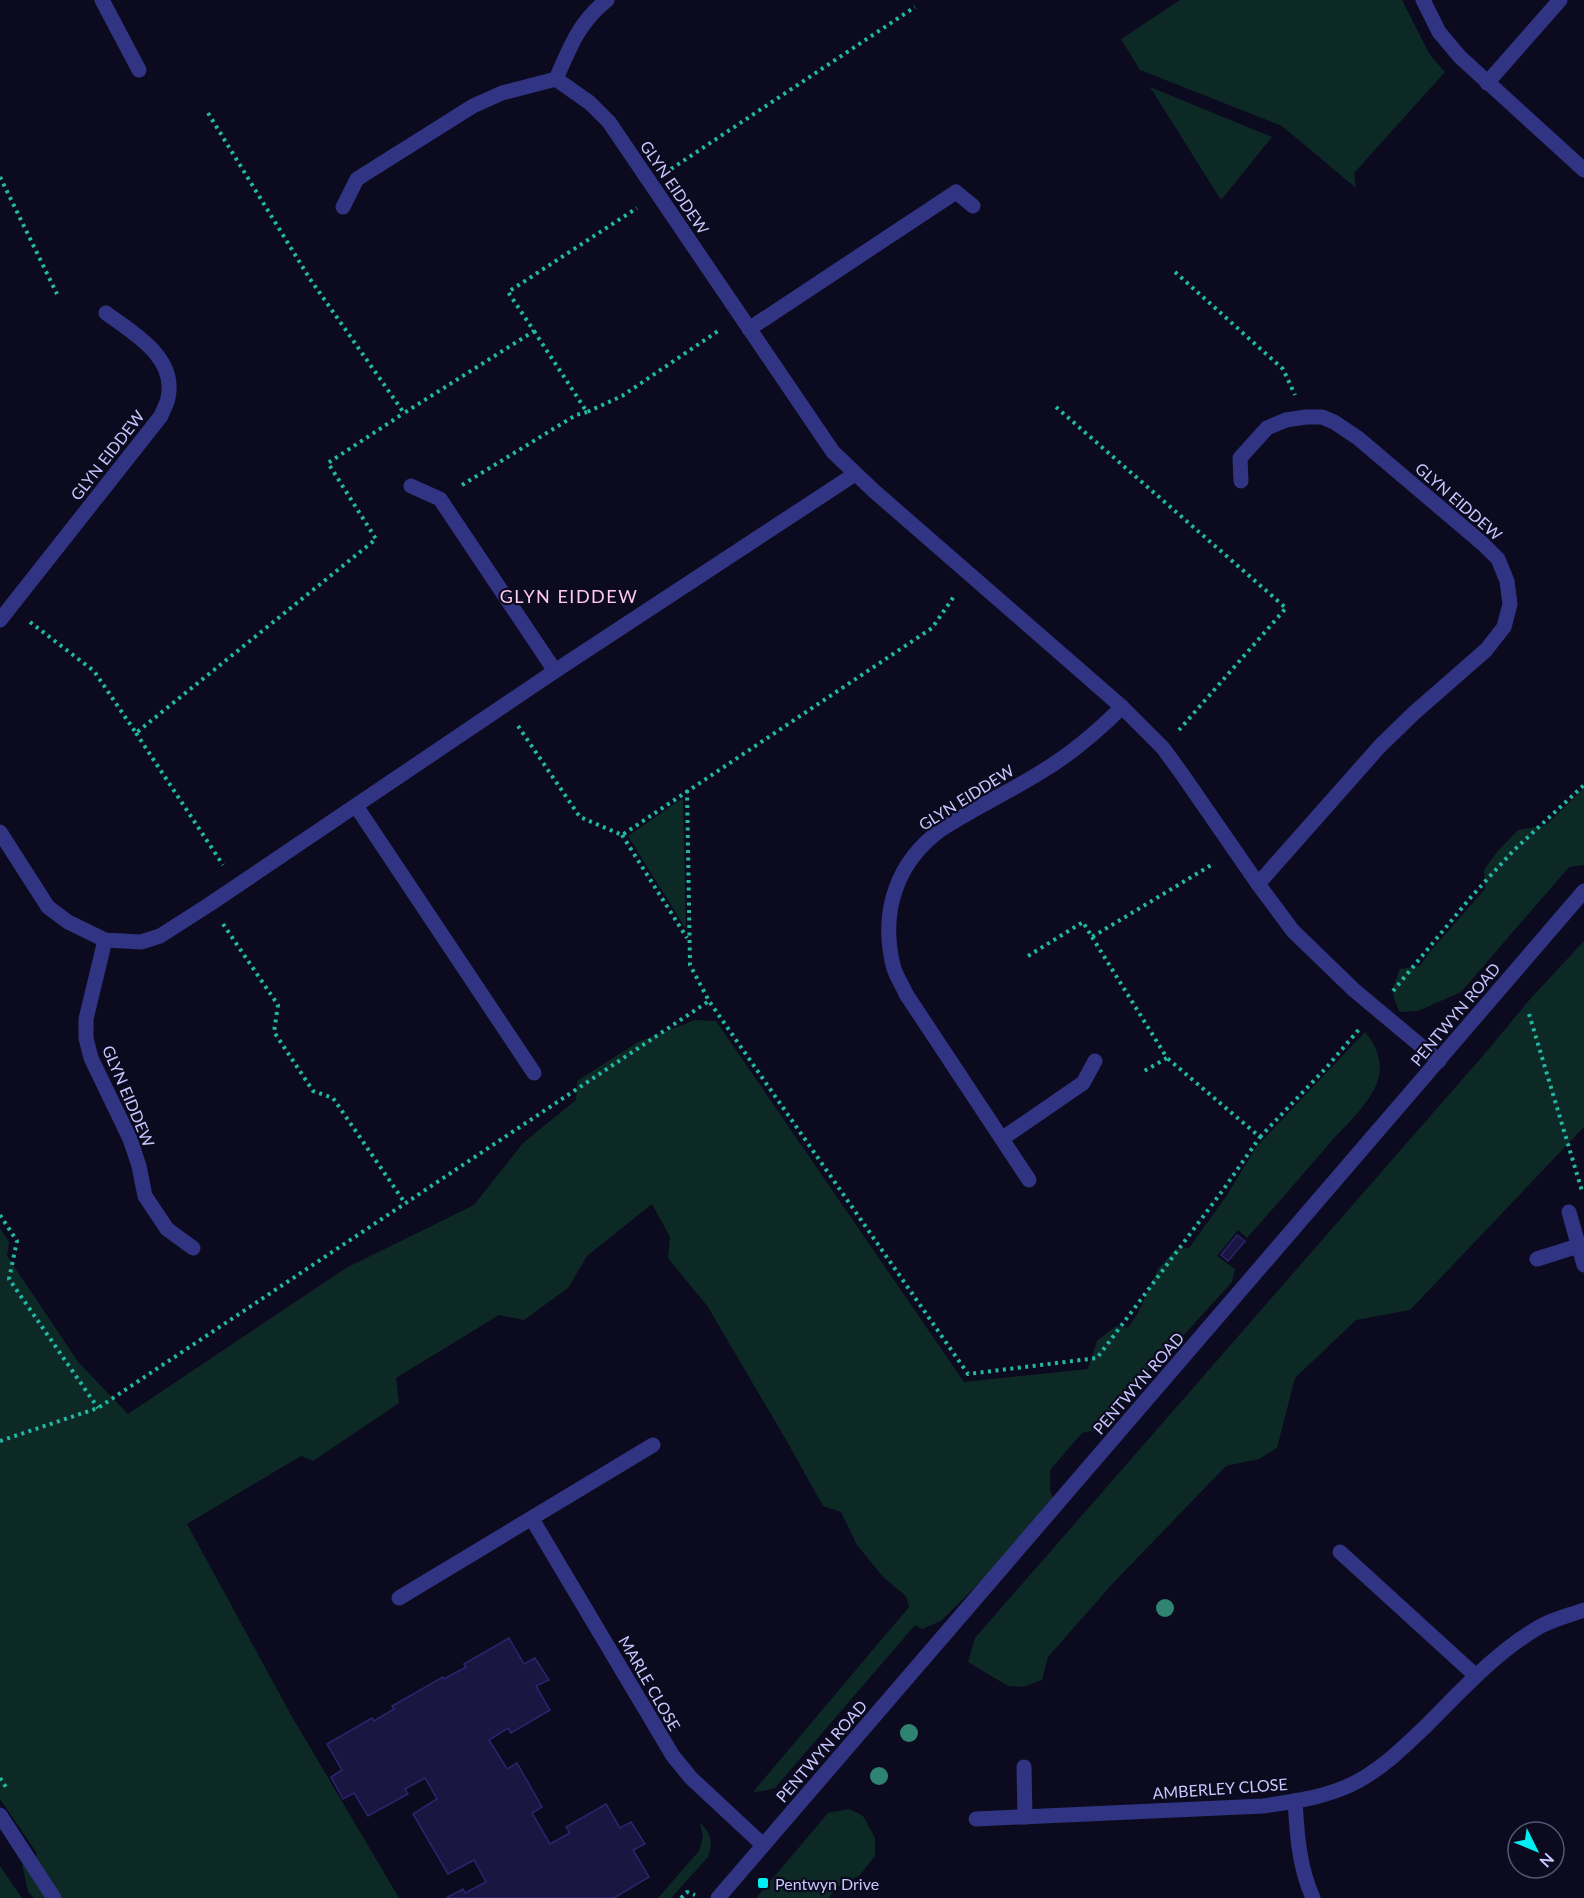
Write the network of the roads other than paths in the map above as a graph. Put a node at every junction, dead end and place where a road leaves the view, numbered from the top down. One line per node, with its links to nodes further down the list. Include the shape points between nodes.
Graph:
1 (102, 0): 5 (street)
2 (607, 0): 6 (street, via 592,11 574,37)
3 (1423, 0): 7 (street, via 1440,32)
4 (1560, 0): 7 (street)
5 (139, 70)
6 (556, 79): 10 (street, via 502,93 473,106 357,179); 12 (street, GLYN EIDDEW, via 609,122)
7 (1487, 83): 8 (street)
8 (1584, 170)
9 (973, 206): 12 (street, via 956,192)
10 (343, 207)
11 (106, 313): 16 (street, GLYN EIDDEW, via 150,345 170,381 168,399 161,416)
12 (745, 322): 13 (street, GLYN EIDDEW, via 816,429)
13 (855, 474): 17 (street); 18 (street, GLYN EIDDEW)
14 (1241, 481): 21 (street, GLYN EIDDEW, via 1240,458 1267,428 1305,417 1335,422 1498,559 1507,581 1510,604 1504,627 1486,650 1380,746)
15 (411, 486): 17 (street, via 440,499)
16 (0, 620)
17 (555, 671): 19 (street)
18 (1122, 707): 21 (street, GLYN EIDDEW, via 1163,748); 27 (street, GLYN EIDDEW, via 1083,744 942,830 920,848 893,890 888,919 893,967 906,994)
19 (356, 806): 23 (street, via 160,936 141,942); 26 (street)
20 (0, 832): 23 (street, via 48,907)
21 (1258, 884): 25 (street, GLYN EIDDEW, via 1315,953)
22 (1584, 891): 25 (street, PENTWYN ROAD)
23 (105, 940): 31 (street, GLYN EIDDEW, via 86,1019 91,1058 130,1139 145,1196 167,1229)
24 (1095, 1061): 27 (street, via 1083,1083)
25 (1439, 1061): 45 (street, PENTWYN ROAD)
26 (534, 1073)
27 (1003, 1138): 28 (street, GLYN EIDDEW)
28 (1029, 1180)
29 (1569, 1212): 30 (street)
30 (1578, 1246): 32 (street); 33 (street)
31 (193, 1248)
32 (1537, 1259)
33 (1584, 1265)
34 (653, 1444): 35 (street)
35 (532, 1519): 37 (street); 45 (street, MARLE CLOSE, via 668,1749 691,1778)
36 (1340, 1552): 39 (street)
37 (399, 1598)
38 (1584, 1610): 39 (street, AMBERLEY CLOSE, via 1542,1626)
39 (1476, 1676): 41 (street, AMBERLEY CLOSE, via 1394,1757 1330,1793)
40 (1024, 1767): 43 (street)
41 (1295, 1801): 43 (street, AMBERLEY CLOSE, via 1263,1806); 48 (street, via 1298,1847)
42 (0, 1815): 46 (street)
43 (1025, 1817): 44 (street, AMBERLEY CLOSE)
44 (976, 1819)
45 (763, 1845): 47 (street, PENTWYN ROAD)
46 (54, 1898)
47 (718, 1898)
48 (1313, 1898)

